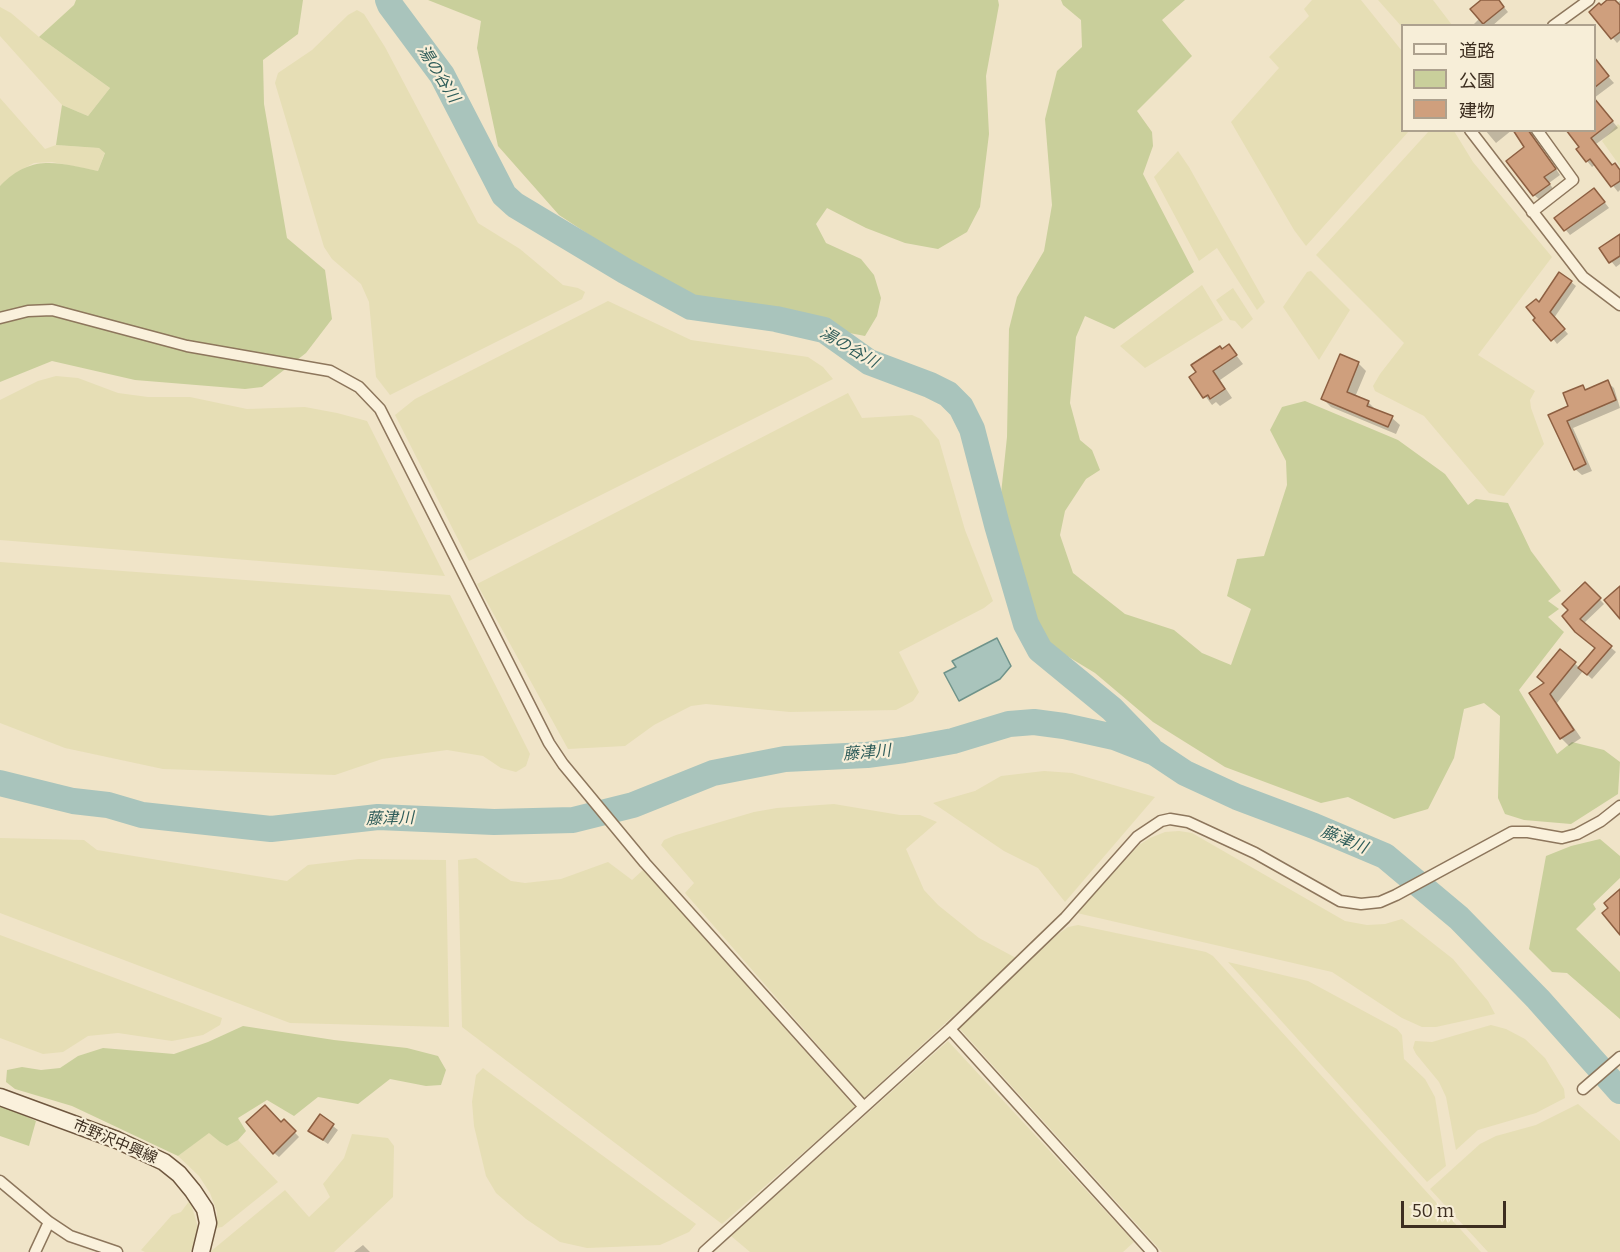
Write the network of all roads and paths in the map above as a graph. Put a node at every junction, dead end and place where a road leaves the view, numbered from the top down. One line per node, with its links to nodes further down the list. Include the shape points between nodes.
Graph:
1 (1589, 0): 2 (street)
2 (1556, 24)
3 (1472, 132): 5 (street)
4 (1538, 132): 5 (street, via 1573,180)
5 (1532, 212): 6 (street, via 1583,277)
6 (1620, 305)
7 (0, 318): 13 (street, via 52,310 187,346 330,371 359,387 380,409 549,744 563,764 645,862)
8 (1620, 806): 9 (street, via 1601,821 1562,838 1512,832 1396,895 1361,904 1340,901 1255,853 1188,822 1161,821 1137,837 1065,918)
9 (950, 1029): 13 (street); 20 (street)
10 (1620, 1057): 11 (street)
11 (1583, 1089)
12 (0, 1097): 18 (main road, 市野沢中興線, via 117,1140 164,1162 179,1174 205,1209 208,1223)
13 (864, 1107): 19 (street)
14 (0, 1181): 15 (street)
15 (49, 1222): 16 (street); 17 (street, via 70,1236)
16 (35, 1252)
17 (117, 1252)
18 (201, 1252)
19 (704, 1252)
20 (1152, 1252)

